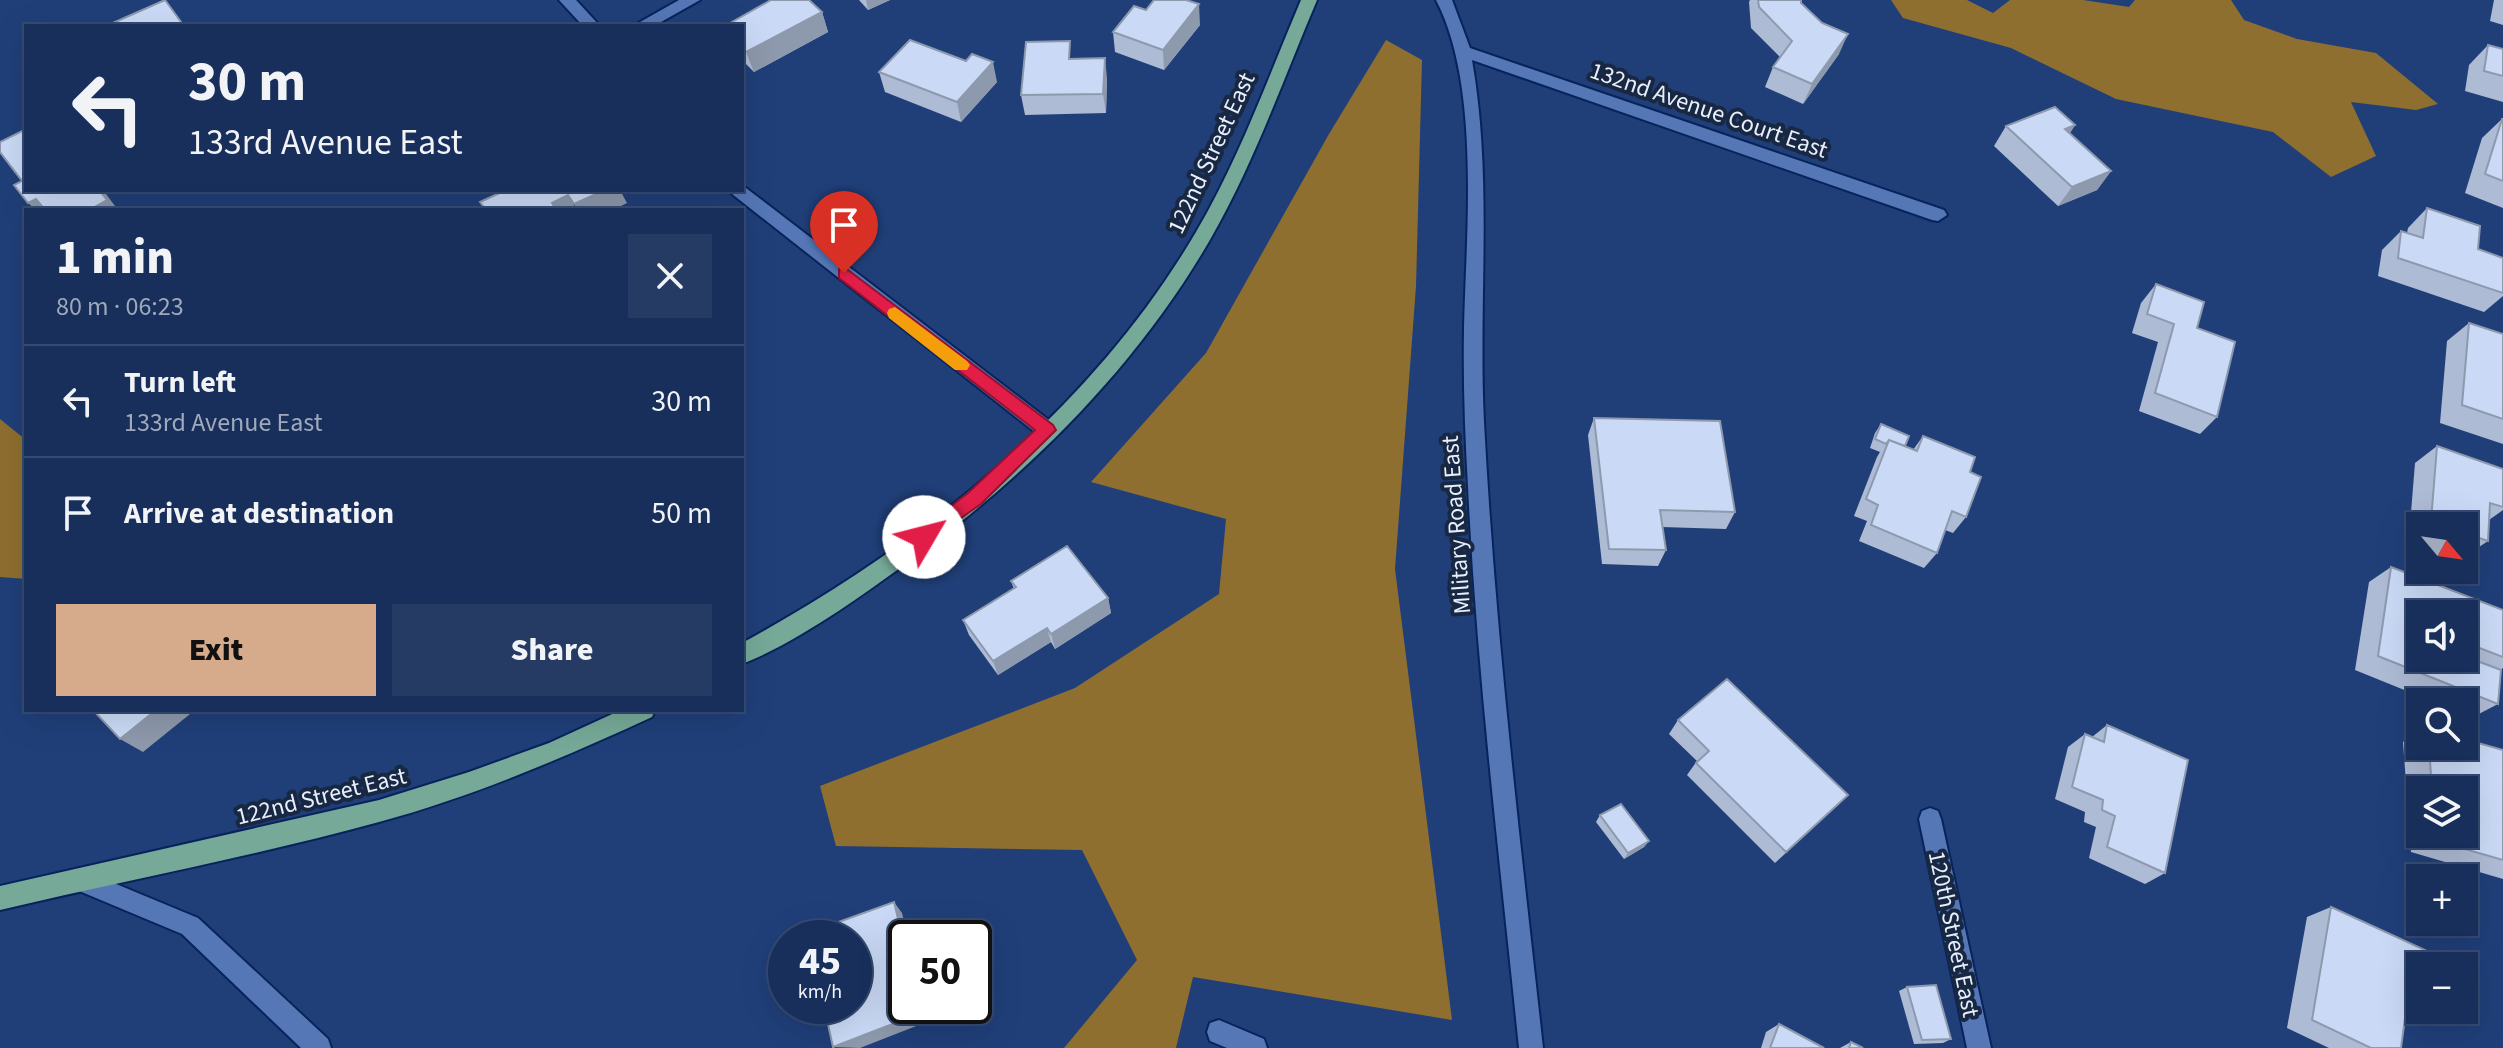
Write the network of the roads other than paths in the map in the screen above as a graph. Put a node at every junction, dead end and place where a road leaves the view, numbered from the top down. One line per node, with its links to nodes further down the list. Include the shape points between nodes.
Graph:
1 (567, 0): 5 (street)
2 (692, 0): 6 (street)
3 (1309, 0): 10 (main road, 122nd Street East, via 1217,211 1188,262 1110,365)
4 (1444, 0): 7 (street, Military Road East)
5 (590, 24)
6 (645, 24)
7 (1463, 51): 9 (street, 132nd Avenue Court East); 19 (street, Military Road East, via 1475,143 1475,423 1492,660)
8 (741, 192): 10 (street)
9 (1938, 215)
10 (1047, 430): 11 (main road, 122nd Street East, via 975,499 874,575)
11 (744, 653)
12 (640, 712): 14 (main road, 122nd Street East, via 555,751 379,811)
13 (1930, 819): 20 (street, 120th Street East)
14 (80, 880): 15 (main road, 122nd Street East); 17 (street, via 190,926)
15 (0, 898)
16 (1219, 1032): 18 (street)
17 (319, 1048)
18 (1255, 1048)
19 (1531, 1048)
20 (1979, 1048)

